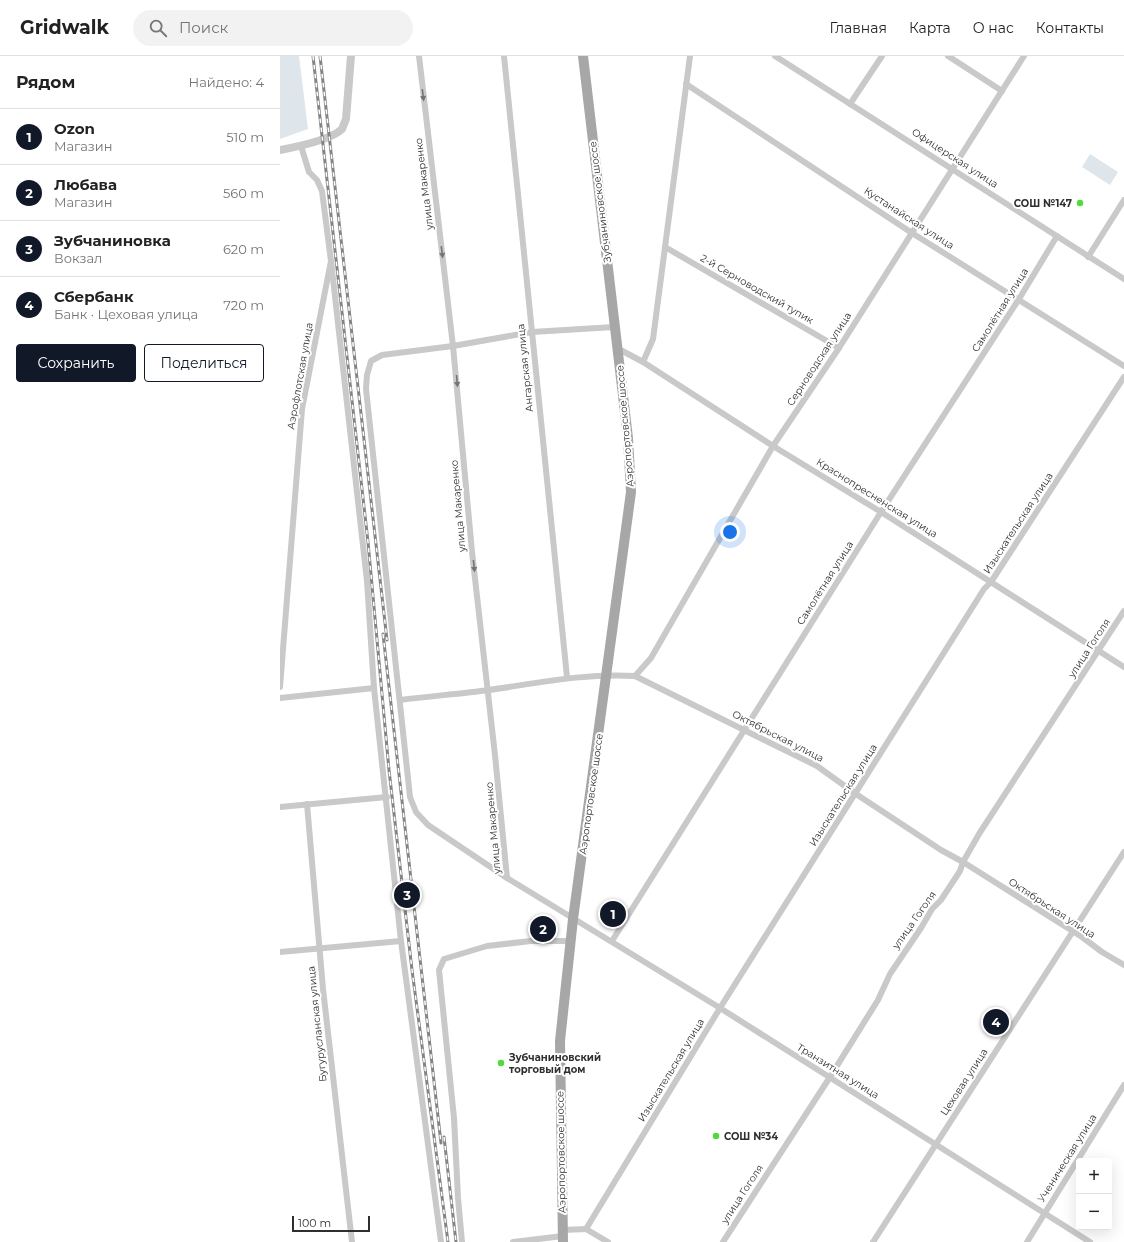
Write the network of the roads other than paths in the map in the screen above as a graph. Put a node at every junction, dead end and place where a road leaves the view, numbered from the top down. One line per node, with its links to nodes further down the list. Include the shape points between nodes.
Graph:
1 (351, 56): 13 (street, via 346,119 342,130)
2 (419, 56): 26 (street, улица Макаренко, one-way to 26)
3 (504, 56): 25 (street, Ангарская улица)
4 (583, 56): 24 (main road, Зубчаниновское шоссе)
5 (690, 56): 10 (street)
6 (775, 56): 12 (street, Офицерская улица)
7 (882, 56): 12 (street)
8 (948, 56): 11 (street)
9 (1024, 56): 11 (street, Серноводская улица)
10 (686, 84): 17 (street, Кустанайская улица); 19 (street)
11 (1002, 91): 15 (street, Серноводская улица)
12 (850, 104): 15 (street, Офицерская улица)
13 (301, 146): 14 (street); 21 (street, Аэрофлотская улица, via 308,172 317,180 322,191)
14 (280, 150)
15 (954, 169): 17 (street, Серноводская улица); 18 (street, Офицерская улица)
16 (1124, 200): 20 (street)
17 (912, 234): 23 (street, Кустанайская улица); 28 (street, Серноводская улица)
18 (1057, 236): 20 (street, Офицерская улица); 23 (street, Самолётная улица)
19 (665, 248): 28 (street, 2-й Серноводский тупик); 29 (street, via 653,339)
20 (1088, 256): 22 (street, Офицерская улица)
21 (331, 261): 41 (street, Аэрофлотская улица, via 302,409); 42 (street, via 367,581)
22 (1124, 279)
23 (1019, 299): 30 (street, Кустанайская улица); 33 (street, Самолётная улица)
24 (614, 326): 25 (street); 27 (main road, Зубчаниновское шоссе)
25 (532, 332): 26 (street); 40 (street, Ангарская улица)
26 (453, 346): 43 (street, улица Макаренко, one-way to 43); 45 (street, via 382,355 371,361 367,375 366,390)
27 (617, 348): 29 (street, Краснопресненская улица); 38 (main road, Аэропортовское шоссе, via 631,492)
28 (839, 348): 32 (street, Серноводская улица)
29 (643, 362): 32 (street, Краснопресненская улица)
30 (1124, 366)
31 (1124, 377): 34 (street, Изыскательская улица)
32 (773, 446): 33 (street, Краснопресненская улица); 39 (street, Серноводская улица, via 651,658)
33 (882, 512): 34 (street, Краснопресненская улица); 46 (street, Самолётная улица)
34 (991, 582): 36 (street, Краснопресненская улица); 47 (street, Изыскательская улица, via 984,589)
35 (1124, 611): 36 (street, улица Гоголя)
36 (1098, 652): 37 (street, Краснопресненская улица); 52 (street, улица Гоголя)
37 (1124, 667)
38 (607, 674): 39 (street, Октябрьская улица); 40 (street, Октябрьская улица); 54 (main road, Аэропортовское шоссе)
39 (635, 676): 46 (street, Октябрьская улица)
40 (567, 677): 43 (street, Октябрьская улица)
41 (280, 687)
42 (374, 688): 44 (street); 48 (street)
43 (488, 690): 45 (street, Октябрьская улица); 53 (street, улица Макаренко)
44 (280, 698)
45 (400, 700): 53 (street, via 410,798 416,812 428,824)
46 (744, 729): 47 (street, Октябрьская улица, via 817,766); 58 (street, Самолётная улица)
47 (856, 794): 52 (street, Октябрьская улица); 62 (street, Изыскательская улица)
48 (387, 797): 49 (street); 56 (street)
49 (307, 804): 50 (street); 59 (street, Бугурусланская улица)
50 (280, 807)
51 (1124, 852): 55 (street, Цеховая улица)
52 (963, 862): 55 (street, Октябрьская улица); 63 (street, улица Гоголя, via 960,871 890,974 878,1000)
53 (507, 878): 54 (street, улица Макаренко)
54 (573, 918): 57 (main road, Аэропортовское шоссе); 58 (street, Транзитная улица)
55 (1073, 931): 61 (street, Октябрьская улица); 65 (street, Цеховая улица)
56 (401, 941): 59 (street); 70 (street)
57 (570, 941): 68 (main road, Аэропортовское шоссе, via 560,1041); 71 (street, via 531,941 486,946 444,959 439,970 454,1118)
58 (612, 941): 62 (street, Транзитная улица)
59 (319, 947): 60 (street); 69 (street, Бугурусланская улица)
60 (280, 952)
61 (1124, 965)
62 (720, 1008): 63 (street, Транзитная улица); 67 (street, Изыскательская улица)
63 (830, 1077): 65 (street, Транзитная улица); 74 (street, улица Гоголя)
64 (1124, 1085): 66 (street, Ученическая улица)
65 (935, 1145): 66 (street, Транзитная улица); 75 (street, Цеховая улица)
66 (1045, 1213): 76 (street, Ученическая улица); 77 (street, Транзитная улица)
67 (586, 1229): 68 (street); 73 (street)
68 (563, 1236): 72 (street)
69 (352, 1242)
70 (441, 1242)
71 (462, 1242)
72 (513, 1242)
73 (608, 1242)
74 (723, 1242)
75 (873, 1242)
76 (1027, 1242)
77 (1090, 1242)

